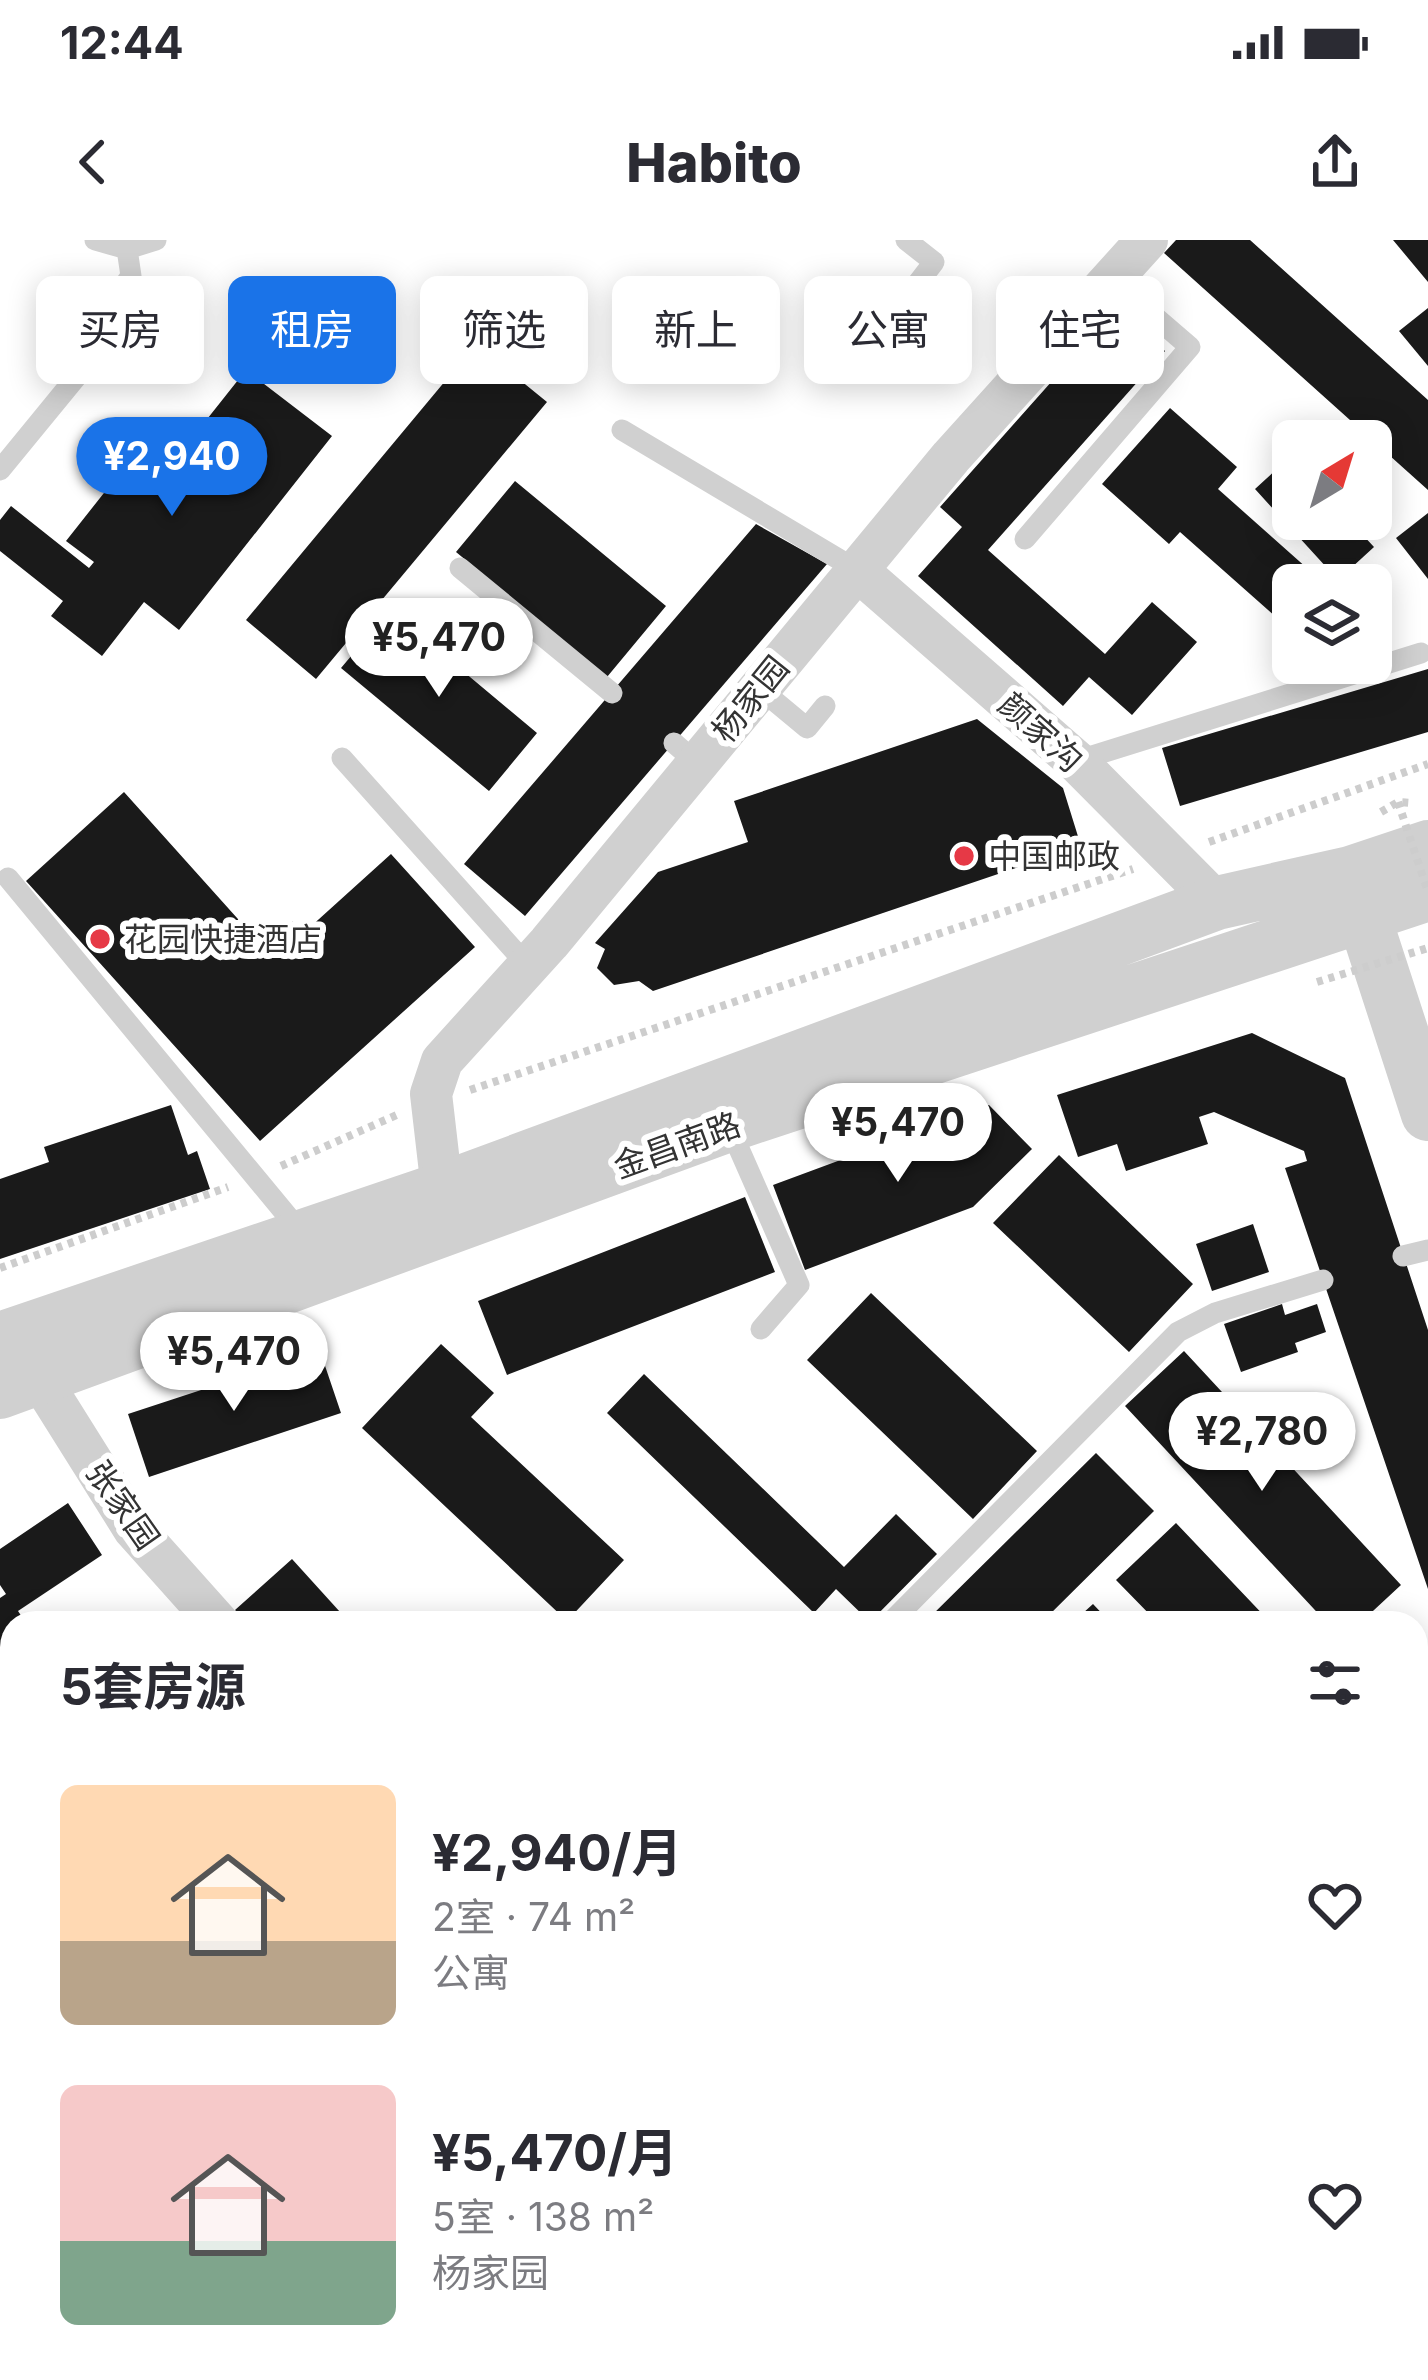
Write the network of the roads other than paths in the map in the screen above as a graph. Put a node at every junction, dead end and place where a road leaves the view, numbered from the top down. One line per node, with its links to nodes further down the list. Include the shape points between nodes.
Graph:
1 (95, 240): 5 (lane)
2 (156, 240): 5 (lane)
3 (906, 240): 6 (lane, via 934,262)
4 (1147, 240): 7 (street, 杨家园)
5 (127, 249): 13 (lane, via 131,276 83,342 82,370)
6 (923, 276)
7 (1115, 276)
8 (1164, 324): 9 (lane, via 1190,347)
9 (1164, 377)
10 (1017, 384): 16 (street, 杨家园)
11 (1158, 384): 14 (lane)
12 (622, 430): 16 (lane)
13 (0, 470)
14 (1025, 539)
15 (460, 568): 19 (lane)
16 (857, 570): 18 (street, 杨家园); 22 (street, 颜家沟)
17 (1421, 653): 22 (lane)
18 (759, 688): 20 (lane, via 807,728); 28 (street, 杨家园, via 686,753)
19 (612, 693)
20 (825, 706)
21 (342, 758): 28 (lane)
22 (1076, 761): 27 (street, 颜家沟)
23 (1428, 847): 26 (street, 金昌南路)
24 (8, 878): 32 (lane)
25 (1428, 893): 26 (street, 金昌南路)
26 (1356, 896): 27 (street, 金昌南路); 29 (street); 30 (street, 金昌南路)
27 (1217, 903): 31 (street, 金昌南路)
28 (528, 966): 31 (street, 杨家园, via 442,1061 431,1100)
29 (1428, 1114)
30 (729, 1126): 36 (lane, via 799,1286); 38 (street, 金昌南路)
31 (442, 1189): 32 (street, 金昌南路)
32 (304, 1236): 37 (street, 金昌南路)
33 (1428, 1250): 34 (lane)
34 (1403, 1256)
35 (1323, 1280): 40 (lane, via 1178,1332)
36 (761, 1329)
37 (0, 1340)
38 (20, 1386): 39 (street, 张家园)
39 (207, 1611)
40 (902, 1611)

